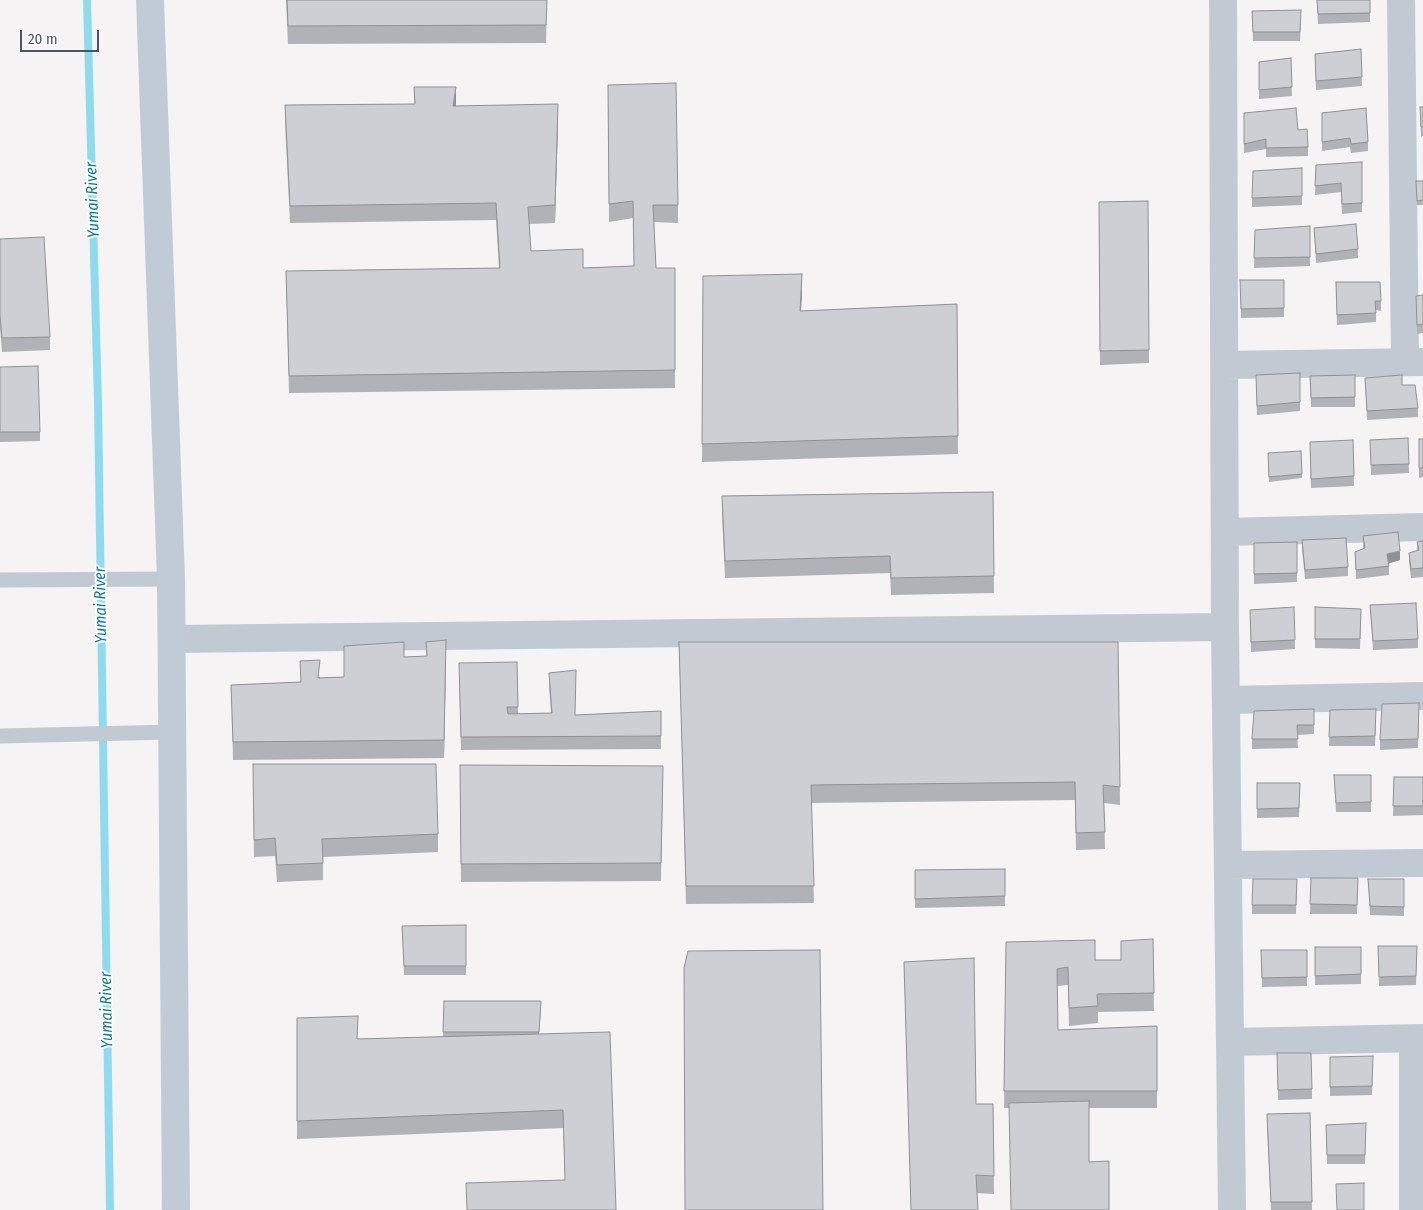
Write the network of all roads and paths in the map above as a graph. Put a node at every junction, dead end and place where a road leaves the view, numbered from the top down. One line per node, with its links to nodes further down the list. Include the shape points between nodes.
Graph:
1 (150, 0): 8 (street)
2 (1223, 0): 5 (street)
3 (1401, 0): 4 (street)
4 (1414, 362): 5 (street)
5 (1225, 365): 7 (street)
6 (1423, 527): 7 (street)
7 (1225, 532): 10 (street)
8 (171, 579): 9 (lane); 11 (street)
9 (0, 580)
10 (1225, 627): 11 (street); 13 (street)
11 (172, 639): 14 (street)
12 (1423, 696): 13 (street)
13 (1226, 700): 17 (street)
14 (173, 732): 15 (lane); 20 (street)
15 (0, 736)
16 (1423, 863): 17 (street)
17 (1228, 866): 19 (street)
18 (1418, 1038): 19 (street); 22 (street)
19 (1230, 1042): 21 (street)
20 (176, 1210)
21 (1232, 1210)
22 (1413, 1210)

